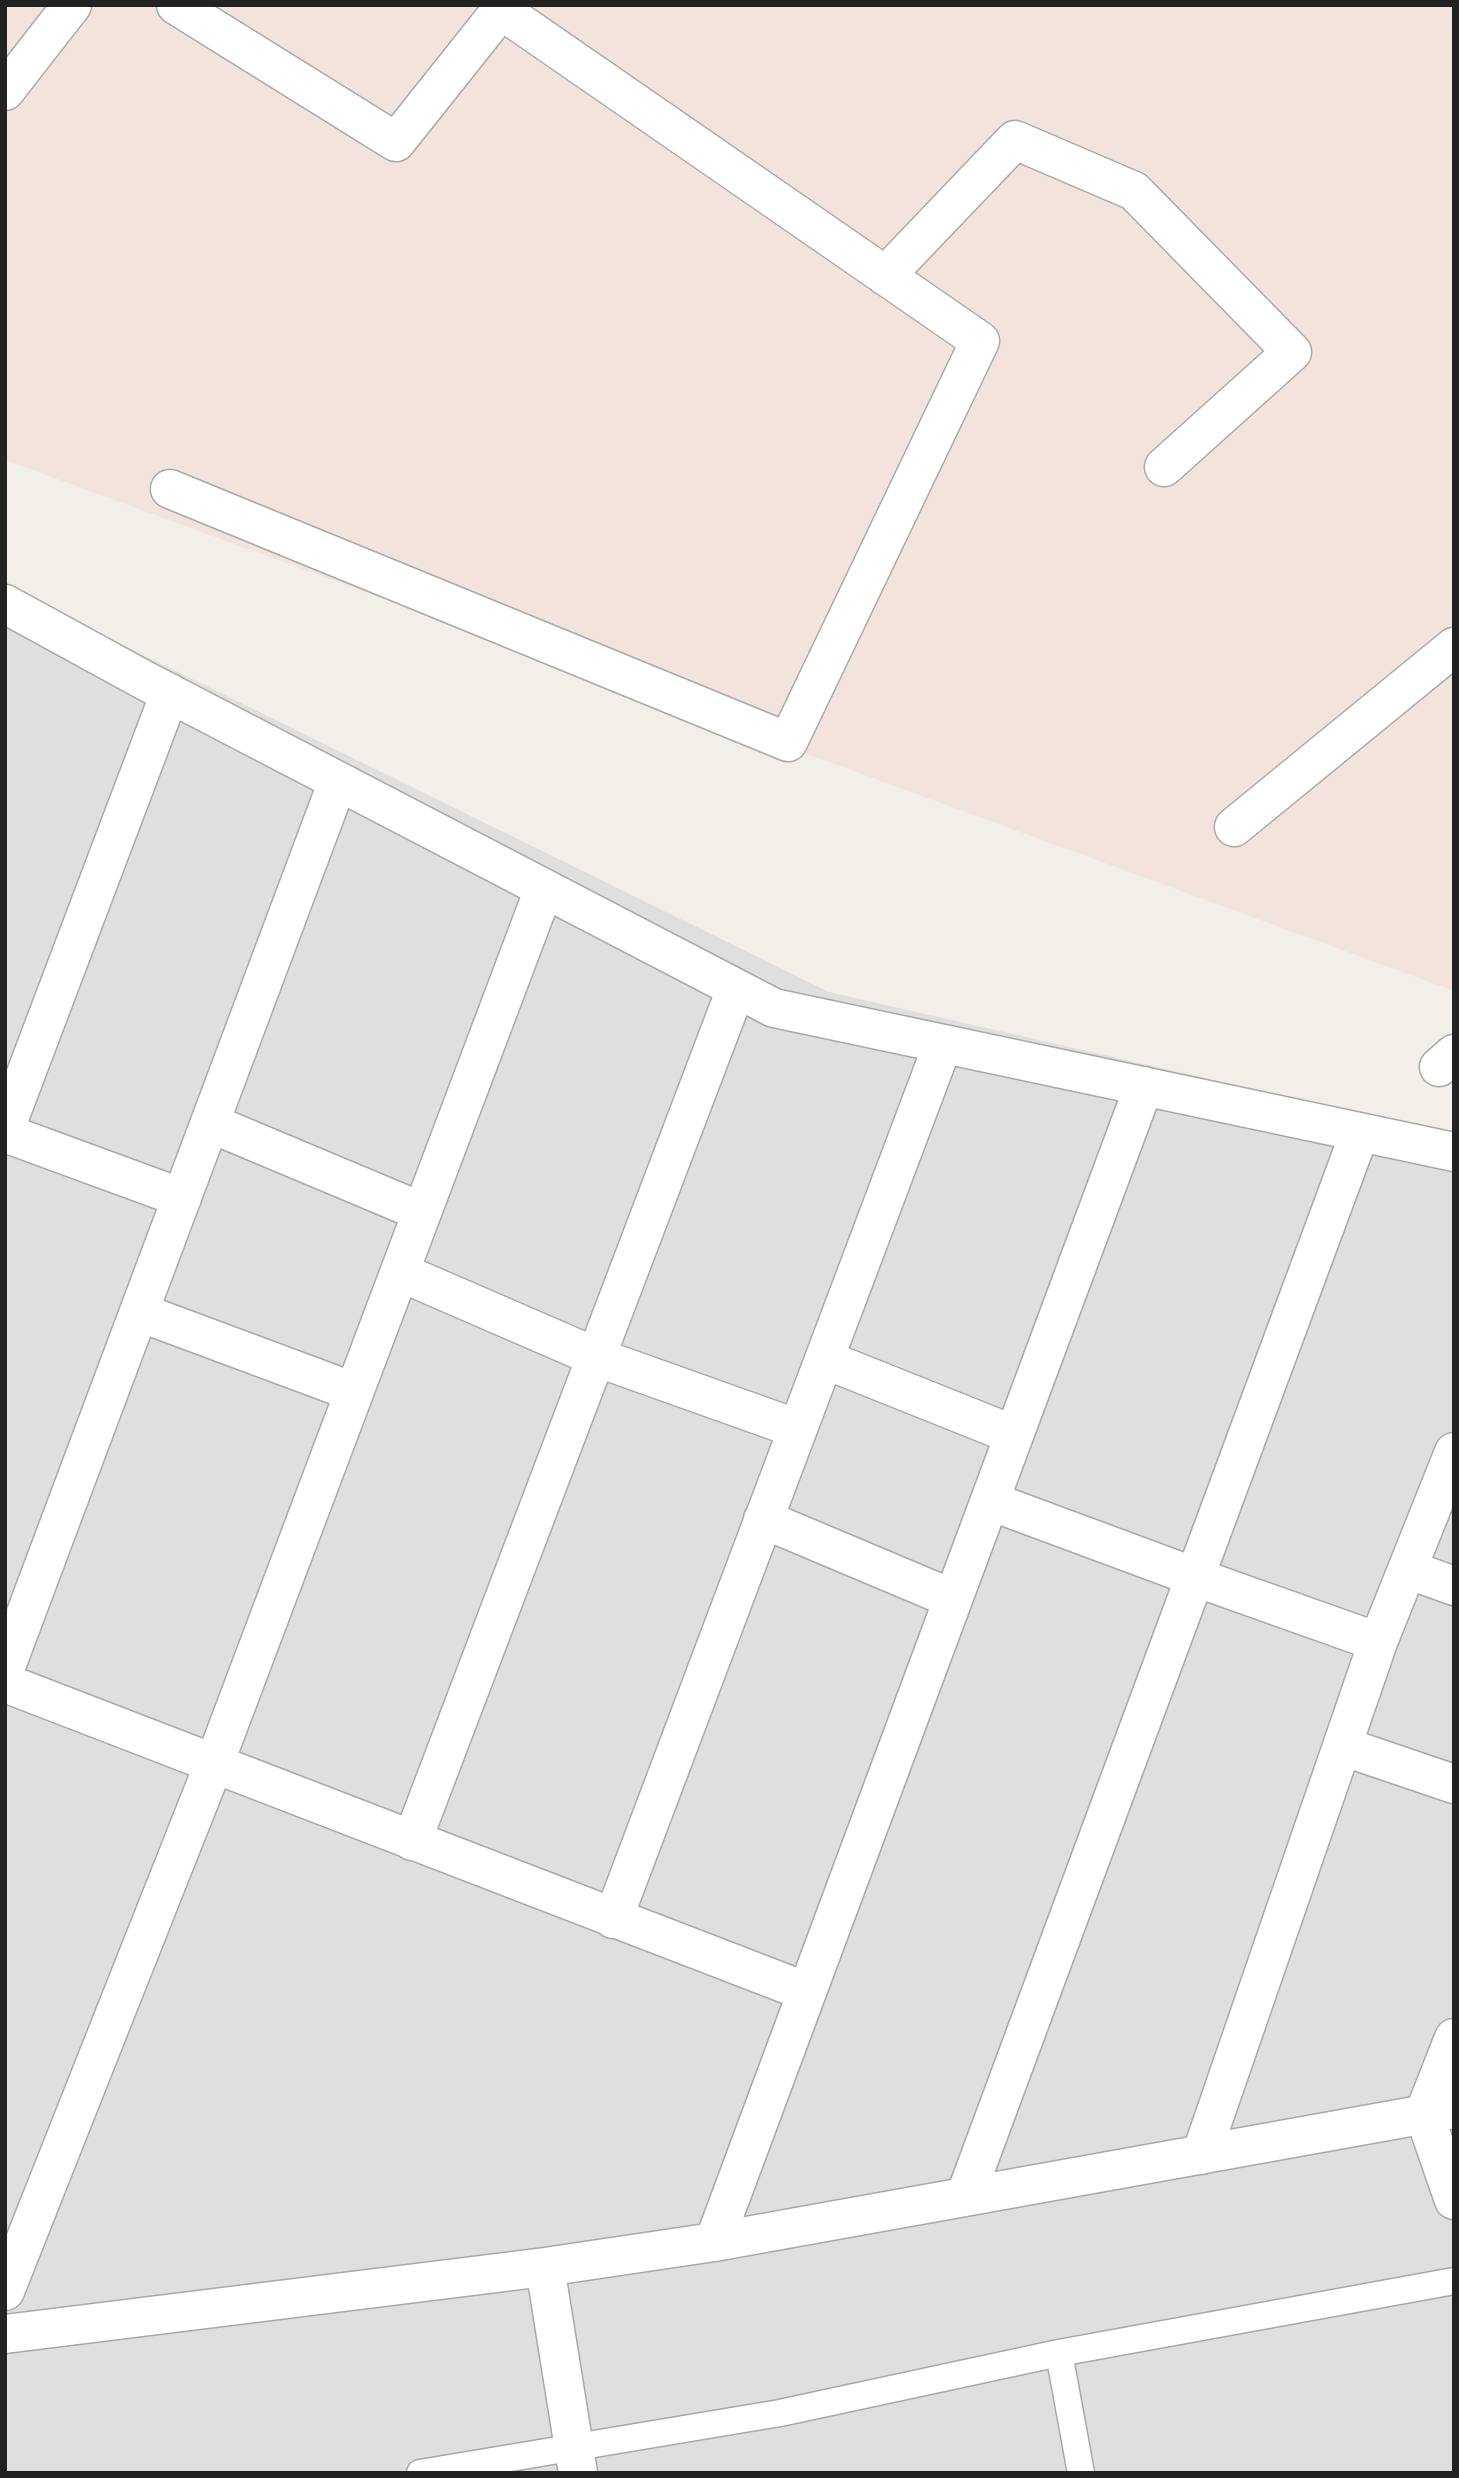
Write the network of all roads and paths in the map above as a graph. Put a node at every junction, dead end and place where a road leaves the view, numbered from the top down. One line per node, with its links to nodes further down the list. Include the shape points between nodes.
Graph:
1 (72, 5): 4 (street)
2 (176, 5): 3 (street, via 396,142)
3 (503, 8): 5 (street)
4 (5, 91)
5 (885, 276): 6 (street, via 1016,140 1135,191 1292,352); 7 (street, via 980,341 788,742)
6 (1164, 467)
7 (170, 489)
8 (5, 604): 10 (street)
9 (1454, 646): 12 (street)
10 (170, 693): 11 (street); 18 (street)
11 (338, 781): 13 (street); 17 (street)
12 (1234, 827)
13 (544, 888): 14 (street); 22 (street)
14 (736, 989): 15 (street, via 774,1008); 25 (street)
15 (943, 1044): 16 (street); 26 (street)
16 (1144, 1086): 19 (street); 29 (street)
17 (211, 1123): 21 (street); 22 (street)
18 (5, 1131): 21 (street)
19 (1360, 1132): 20 (street); 34 (street)
20 (1454, 1152)
21 (182, 1198): 24 (street)
22 (422, 1212): 23 (street)
23 (400, 1272): 25 (street); 27 (street)
24 (139, 1312): 27 (street); 38 (street)
25 (596, 1357): 28 (street); 43 (street)
26 (824, 1359): 28 (street); 29 (street)
27 (354, 1392): 41 (street)
28 (798, 1429): 32 (street)
29 (1014, 1435): 31 (street)
30 (1454, 1452): 33 (street)
31 (990, 1501): 34 (street); 36 (street)
32 (764, 1519): 36 (street); 44 (street)
33 (1407, 1569): 35 (street); 37 (street)
34 (1195, 1577): 37 (street); 49 (street)
35 (1454, 1586)
36 (953, 1599): 45 (street)
37 (1378, 1642): 40 (street)
38 (5, 1669)
39 (5, 1684): 41 (street)
40 (1342, 1746): 42 (street); 48 (street)
41 (214, 1764): 43 (street); 54 (street)
42 (1454, 1784)
43 (412, 1841): 44 (street)
44 (613, 1919): 45 (street)
45 (807, 1992): 51 (street)
46 (1454, 2038): 47 (street)
47 (1439, 2112): 48 (street); 50 (street)
48 (1201, 2155): 49 (street)
49 (965, 2197): 51 (street)
50 (1454, 2200)
51 (713, 2242): 52 (street)
52 (545, 2267): 55 (street); 57 (street)
53 (1454, 2281): 56 (lane)
54 (5, 2291)
55 (5, 2334)
56 (1059, 2353): 57 (lane); 59 (lane)
57 (576, 2459): 58 (lane)
58 (420, 2473)
59 (1081, 2473)

